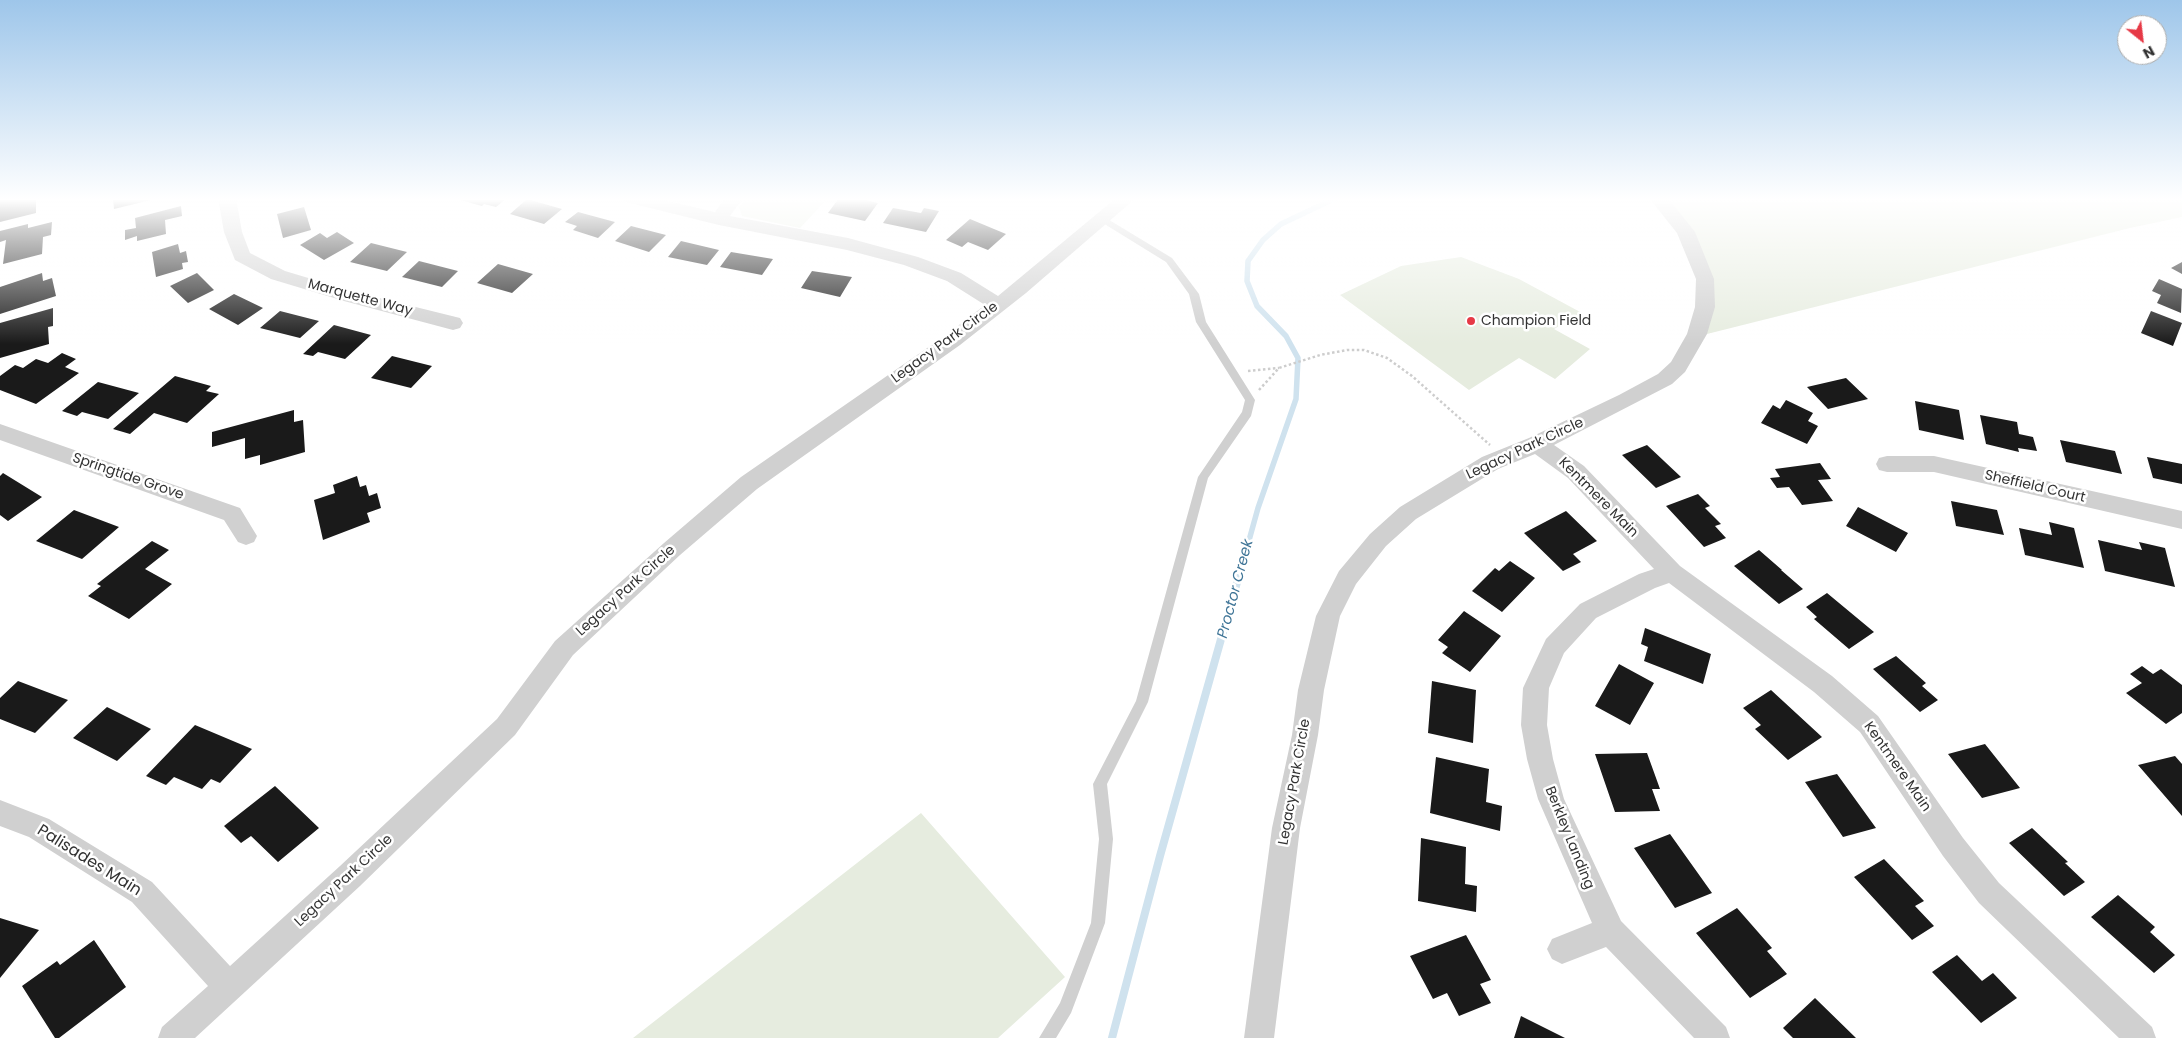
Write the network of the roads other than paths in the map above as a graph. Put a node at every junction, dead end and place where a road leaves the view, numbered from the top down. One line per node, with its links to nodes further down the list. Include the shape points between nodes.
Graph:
1 (238, 246): 7 (street, Marquette Way, via 242,256 278,275)
2 (857, 246): 6 (street, via 954,277)
3 (1067, 246): 6 (street, Legacy Park Circle)
4 (1147, 246): 19 (lane, via 1169,260 1194,294 1201,322 1250,400 1247,413 1202,477 1142,702 1100,784 1106,839 1098,924 1066,1008)
5 (1692, 246): 9 (street, Legacy Park Circle, via 1706,279 1705,307 1690,348 1678,367 1665,379)
6 (998, 305): 17 (street, Legacy Park Circle, via 749,483 672,549 564,648 506,727)
7 (453, 323)
8 (0, 432): 12 (street, Springtide Grove, via 232,514)
9 (1537, 444): 13 (street, Kentmere Main, via 1576,472); 20 (street, Legacy Park Circle, via 1490,463 1408,513 1378,540 1347,578 1328,616 1310,690 1305,735 1286,828)
10 (1887, 464): 11 (street, Sheffield Court, via 1934,464)
11 (2182, 520)
12 (246, 536)
13 (1672, 573): 15 (street, Berkley Landing, via 1648,580 1588,611 1555,646 1536,688 1534,725 1551,799); 22 (street, Kentmere Main, via 1823,684 1869,724 1953,847 1989,893)
14 (0, 813): 17 (street, Palisades Main, via 39,828 142,892)
15 (1611, 931): 16 (street); 21 (street, Berkley Landing)
16 (1562, 948)
17 (229, 987): 18 (street, Legacy Park Circle)
18 (173, 1038)
19 (1047, 1038)
20 (1259, 1038)
21 (1715, 1038)
22 (2141, 1038)

